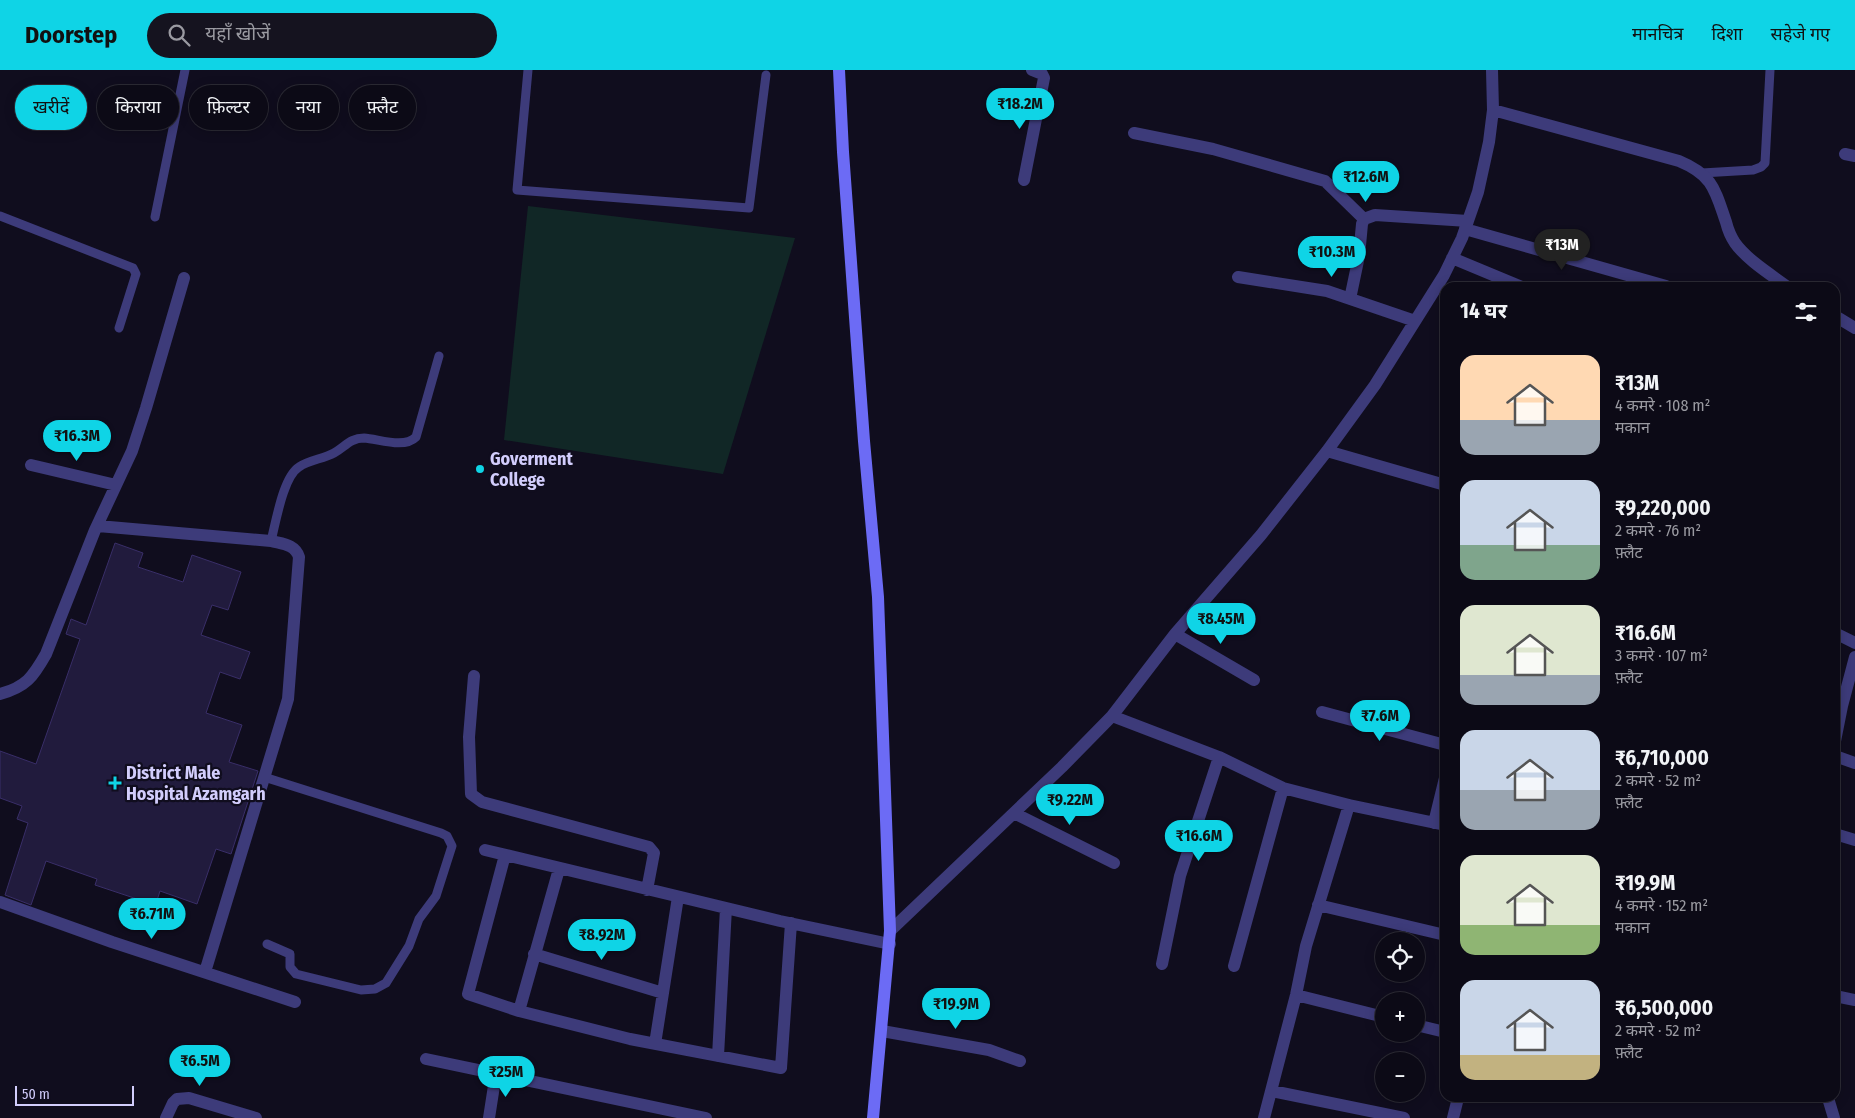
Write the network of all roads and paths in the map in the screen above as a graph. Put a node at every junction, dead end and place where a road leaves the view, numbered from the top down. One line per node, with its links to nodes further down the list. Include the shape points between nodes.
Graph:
1 (185, 70): 13 (lane)
2 (528, 70): 7 (lane, via 518,190 749,208)
3 (840, 70): 66 (street, via 843,152 878,597)
4 (1032, 70): 11 (street, via 1044,78)
5 (1492, 70): 8 (street)
6 (1770, 70): 10 (lane, via 1765,163 1753,170)
7 (766, 76)
8 (1493, 110): 10 (street, via 1679,161); 15 (street, via 1478,192)
9 (1134, 133): 14 (street, via 1213,149 1325,181)
10 (1702, 173): 21 (street, via 1711,183 1736,245)
11 (1024, 180)
12 (0, 216): 25 (lane, via 133,268 136,274)
13 (155, 217)
14 (1364, 219): 15 (street, via 1374,216); 22 (street)
15 (1466, 225): 16 (street); 20 (street)
16 (1452, 258): 19 (street); 24 (street)
17 (1238, 277): 22 (street, via 1326,291)
18 (184, 278): 31 (street, via 146,408)
19 (1510, 282)
20 (1653, 282)
21 (1781, 282)
22 (1350, 299): 24 (street)
23 (1840, 319): 26 (street)
24 (1415, 321): 28 (street, via 1375,385)
25 (119, 328)
26 (1855, 328)
27 (439, 356): 33 (lane, via 416,437 402,443 362,438 294,470)
28 (1327, 451): 30 (street); 34 (street, via 1261,535)
29 (31, 465): 31 (street)
30 (1440, 484)
31 (116, 485): 32 (street)
32 (98, 526): 33 (street); 40 (street, via 46,654 36,671 16,690)
33 (271, 541): 48 (street, via 293,547 298,564 288,699)
34 (1175, 634): 39 (street); 42 (street)
35 (1840, 635): 36 (street)
36 (1855, 643)
37 (1855, 657): 43 (street)
38 (474, 676): 59 (street, via 469,736 471,794 482,802 649,847 654,853)
39 (1254, 680)
40 (0, 694)
41 (1322, 712): 44 (street)
42 (1112, 716): 45 (street); 51 (street)
43 (1840, 716)
44 (1440, 744)
45 (1220, 756): 49 (street); 69 (street, via 1180,876)
46 (1840, 758): 47 (street)
47 (1855, 763)
48 (264, 777): 67 (lane, via 441,833 447,836 452,846 436,896 419,919 409,946 380,988 367,991 296,974 290,967 290,954); 71 (street)
49 (1283, 788): 50 (street); 70 (street)
50 (1349, 805): 52 (street); 62 (street)
51 (1014, 813): 57 (street); 66 (street)
52 (1440, 824)
53 (1840, 836): 54 (street)
54 (1855, 840)
55 (485, 850): 56 (street)
56 (505, 855): 58 (street); 77 (street, via 468,994)
57 (1114, 864)
58 (559, 869): 59 (street); 68 (street)
59 (647, 890): 60 (street)
60 (678, 897): 63 (street); 72 (street)
61 (0, 902): 71 (street)
62 (1318, 905): 65 (street); 73 (street)
63 (726, 908): 64 (street); 83 (street)
64 (791, 923): 66 (street); 83 (street, via 780,1068)
65 (1440, 934)
66 (890, 937): 80 (street)
67 (267, 944)
68 (534, 954): 72 (street); 77 (street)
69 (1162, 964)
70 (1234, 966)
71 (205, 972): 76 (street)
72 (663, 993): 82 (street)
73 (1296, 995): 78 (street); 87 (street)
74 (1840, 997): 75 (street)
75 (1855, 1000)
76 (295, 1002)
77 (519, 1011): 82 (street)
78 (1375, 1014)
79 (1425, 1027): 81 (street)
80 (882, 1031): 85 (street, via 990,1050); 94 (street)
81 (1440, 1031)
82 (655, 1044): 83 (street)
83 (718, 1056)
84 (426, 1059): 86 (street)
85 (1020, 1061)
86 (496, 1073): 92 (street); 93 (street)
87 (1272, 1091): 95 (street); 96 (street)
88 (1457, 1102): 97 (street)
89 (1829, 1102): 98 (street)
90 (166, 1118): 91 (street, via 173,1103 189,1098)
91 (256, 1118)
92 (489, 1118)
93 (706, 1118)
94 (873, 1118)
95 (1264, 1118)
96 (1404, 1118)
97 (1453, 1118)
98 (1834, 1118)

